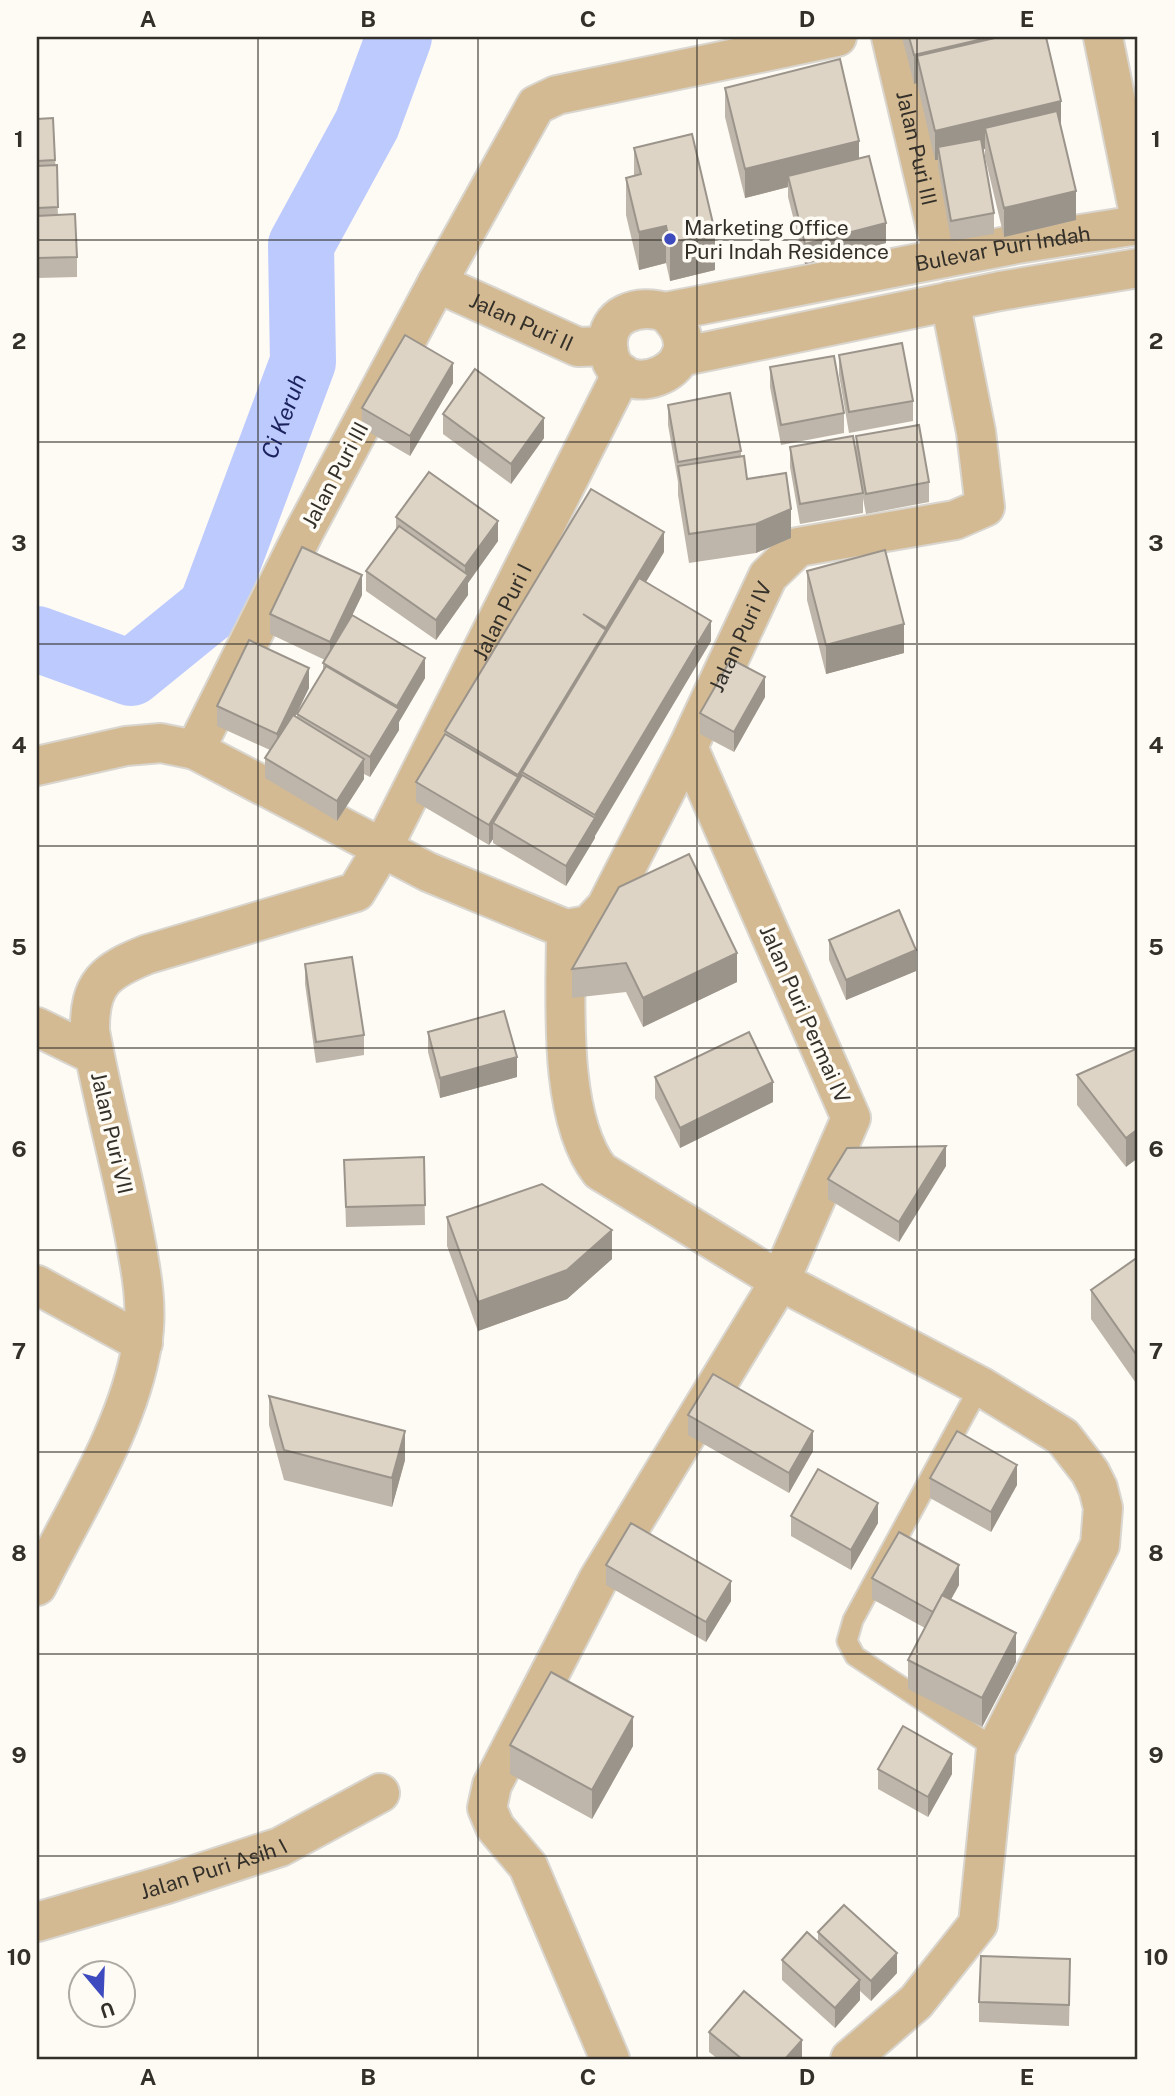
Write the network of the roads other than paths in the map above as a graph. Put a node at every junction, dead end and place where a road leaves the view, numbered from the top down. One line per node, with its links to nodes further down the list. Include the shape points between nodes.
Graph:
1 (837, 37): 8 (street, Jalan Puri III, via 557,95 536,105)
2 (891, 37): 6 (street, Jalan Puri III)
3 (1103, 37): 4 (street)
4 (1138, 209)
5 (1138, 225): 6 (street, Bulevar Puri Indah)
6 (943, 258): 9 (lane); 10 (street, Bulevar Puri Indah)
7 (1138, 268): 9 (street, Bulevar Puri Indah)
8 (437, 283): 12 (street, Jalan Puri II); 14 (street, Jalan Puri III, via 305,530)
9 (950, 301): 11 (street, Bulevar Puri Indah); 13 (street, Jalan Puri IV, via 976,432 985,507 955,520 798,547 768,576)
10 (665, 312): 11 (street, via 680,331); 12 (street, via 649,307 619,317 610,331)
11 (680, 357): 12 (street, via 670,371 655,380 637,381)
12 (615, 360): 16 (street, Jalan Puri I)
13 (688, 747): 17 (street, Jalan Puri IV, via 606,907 589,925); 20 (street, Jalan Puri Permai IV, via 852,1118)
14 (195, 750): 15 (street, via 161,743 126,746); 16 (street)
15 (37, 766)
16 (382, 849): 17 (street); 19 (street, Jalan Puri VII, via 356,892 148,954 103,978 89,1008)
17 (566, 929): 20 (street, via 566,1058 588,1155 600,1171)
18 (37, 1027): 19 (street)
19 (94, 1055): 22 (street, Jalan Puri VII, via 140,1264)
20 (779, 1281): 23 (street); 29 (street, Jalan Puri Permai IV, via 598,1580 492,1785 487,1808 495,1827 528,1866)
21 (37, 1285): 22 (street)
22 (143, 1343): 24 (street, Jalan Puri VII, via 109,1443)
23 (980, 1386): 26 (street, via 1063,1437 1090,1472 1103,1508 1100,1545); 26 (lane, via 853,1620 847,1641 855,1656)
24 (49, 1529): 25 (street, Jalan Puri VII)
25 (37, 1586)
26 (996, 1749): 30 (street, via 978,1924 916,2002)
27 (380, 1793): 28 (street, Jalan Puri Asih I, via 280,1847)
28 (37, 1922)
29 (610, 2059)
30 (850, 2059)

